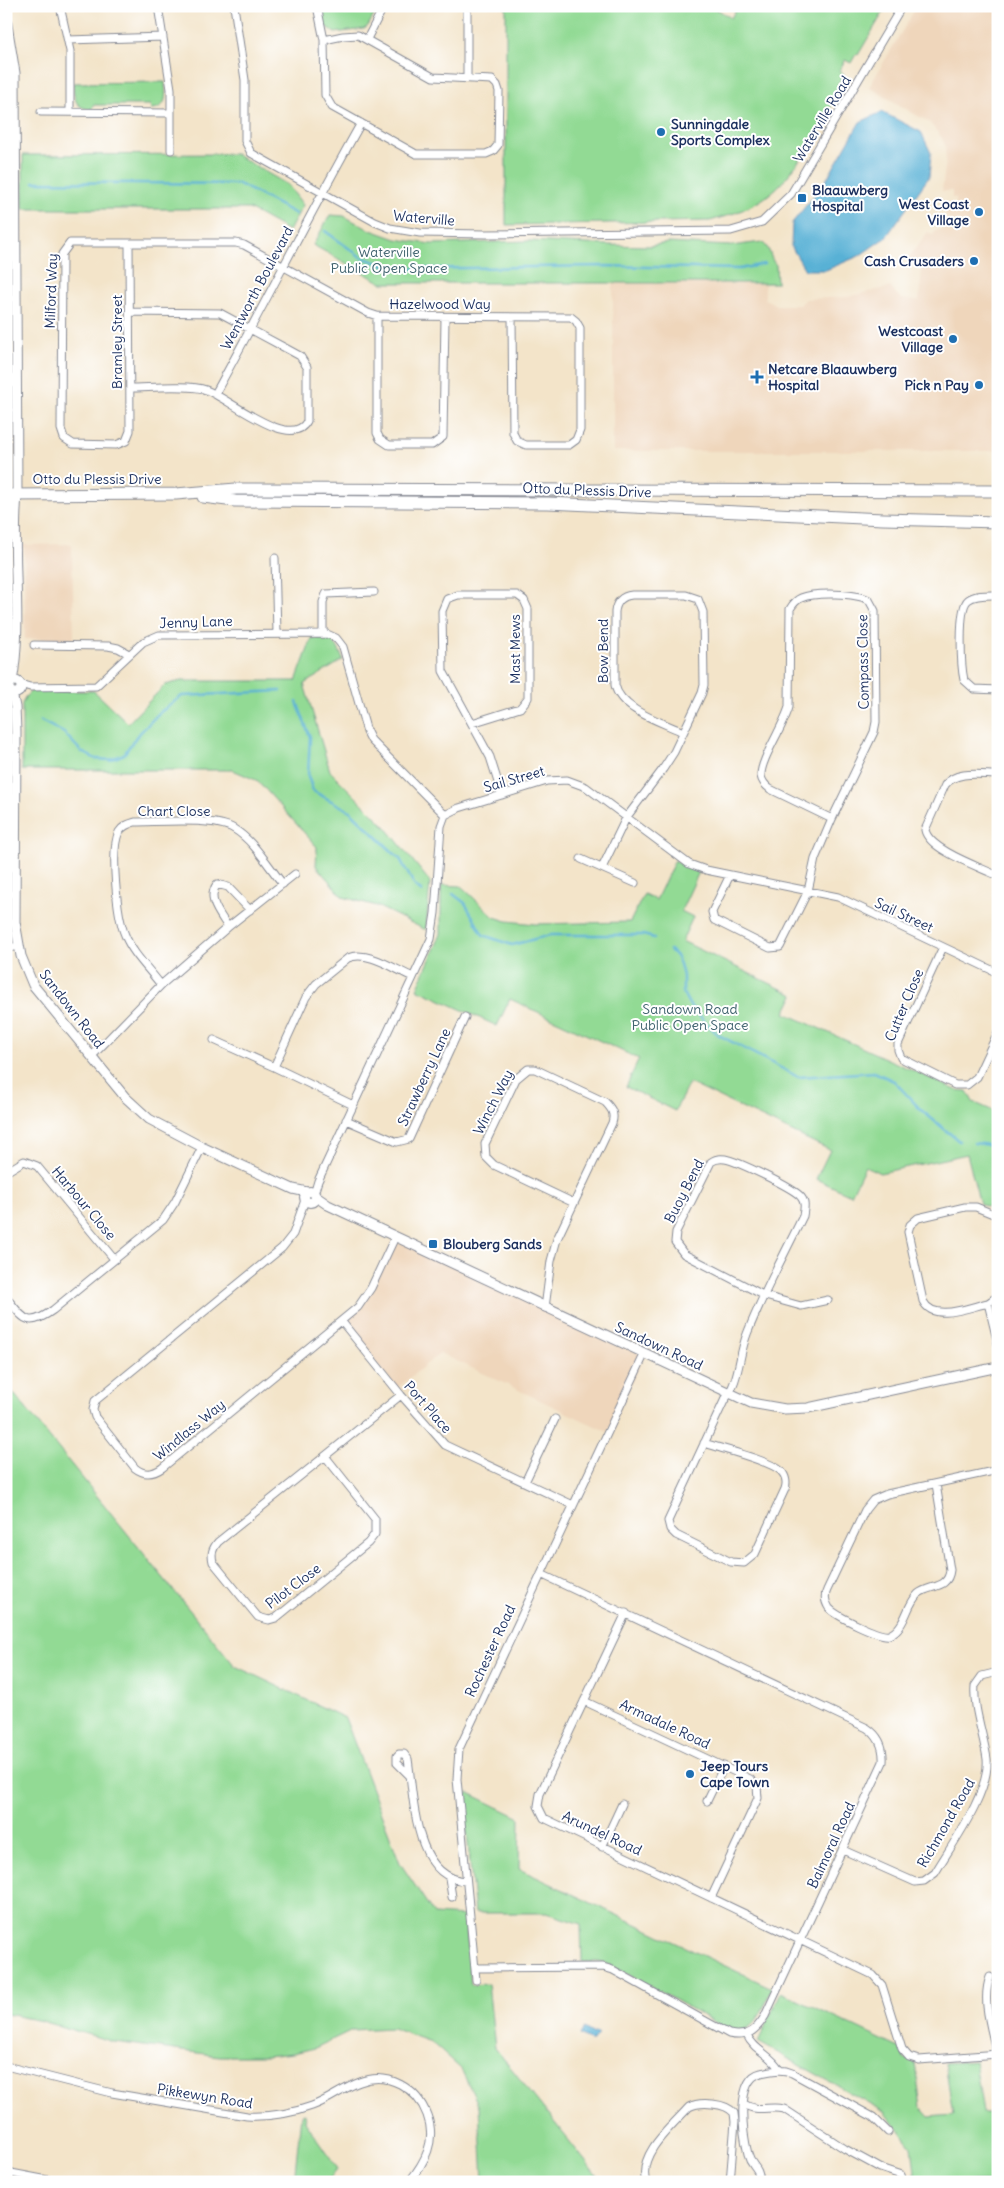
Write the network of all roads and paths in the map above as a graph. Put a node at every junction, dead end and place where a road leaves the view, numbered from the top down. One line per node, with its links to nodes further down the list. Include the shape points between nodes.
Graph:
1 (60, 6): 11 (street)
2 (158, 6): 9 (street)
3 (234, 6): 19 (street, Waterville, via 244,80 246,146 251,153)
4 (316, 6): 12 (street)
5 (384, 6): 10 (street)
6 (467, 6): 13 (street)
7 (904, 6): 20 (street, Waterville Road, via 791,194)
8 (6, 19): 33 (street, Sandown Road, via 15,73)
9 (163, 37): 11 (street); 16 (street, via 171,89)
10 (367, 39): 12 (street, via 358,35); 13 (street, via 433,77)
11 (68, 40): 15 (street)
12 (324, 40): 17 (street, via 327,102)
13 (466, 78): 17 (street, via 488,78 498,88 499,142 490,153 416,154)
14 (41, 112): 15 (street)
15 (70, 112): 16 (street)
16 (171, 113): 18 (street)
17 (361, 123): 19 (street, Wentworth Boulevard)
18 (171, 150)
19 (322, 193): 20 (street, Waterville, via 382,226 420,233 730,231); 22 (street, Wentworth Boulevard)
20 (762, 222)
21 (129, 243): 22 (street, Milford Way, via 236,243); 23 (street, Bramley Street); 30 (street, Milford Way, via 70,243 62,254 62,435 73,444 116,445)
22 (284, 267): 24 (street, Hazelwood Way); 27 (street, Wentworth Boulevard)
23 (130, 312): 27 (street, via 220,312); 28 (street, Bramley Street)
24 (377, 316): 26 (street, Hazelwood Way); 26 (street, via 377,433 389,444 432,445 443,438)
25 (512, 316): 25 (street, Hazelwood Way, via 513,433 517,441 526,445 569,445 579,435 580,328 568,316); 26 (street, Hazelwood Way)
26 (445, 318)
27 (251, 329): 29 (street, Wentworth Boulevard); 29 (street, via 304,361 307,376 306,424 298,430 278,430)
28 (130, 388): 29 (street, via 199,388); 30 (street, Bramley Street, via 130,431)
29 (215, 394)
30 (126, 441)
31 (998, 491): 32 (main road, Otto du Plessis Drive, via 236,489)
32 (176, 494): 33 (main road, Otto du Plessis Drive); 34 (main road, Otto du Plessis Drive, via 235,501 548,503 884,520)
33 (12, 495): 42 (street, Sandown Road, via 16,639)
34 (998, 522)
35 (276, 558): 38 (street)
36 (374, 592): 39 (street, via 326,594)
37 (998, 595): 43 (street, via 967,600 962,624 964,680 974,689)
38 (278, 633): 39 (street, Jenny Lane); 41 (street, Jenny Lane, via 164,634 148,639)
39 (323, 634): 50 (street, via 336,638 343,647 371,740)
40 (34, 644): 41 (street, via 108,646)
41 (129, 654): 42 (street, Jenny Lane, via 96,686)
42 (13, 687): 49 (street, Sandown Road)
43 (998, 690)
44 (472, 723): 44 (street, Mast Mews, via 443,671 443,607 447,599 458,595 517,596 524,600 528,609 527,701 517,709); 47 (street, Mast Mews, via 490,756)
45 (683, 732): 45 (street, Bow Bend, via 703,689 702,605 690,596 623,597 615,612 617,694 628,706); 51 (street, Bow Bend, via 663,769)
46 (998, 775): 57 (street, via 967,775 950,779 925,830 928,839 940,848)
47 (502, 795): 50 (street, Sail Street); 51 (street, Sail Street, via 547,781 567,780 586,787)
48 (6, 805): 49 (street)
49 (16, 805): 63 (street, Sandown Road, via 15,922)
50 (445, 814): 67 (street, via 433,933)
51 (626, 818): 54 (street, Bow Bend); 56 (street, Sail Street, via 689,864)
52 (832, 819): 52 (street, Compass Close, via 871,741 876,722 875,611 866,598 847,595 804,597 796,600 790,609 789,707 761,776 770,789); 60 (street, Compass Close, via 815,859)
53 (581, 859): 54 (street)
54 (602, 868): 58 (street)
55 (296, 874): 59 (street)
56 (730, 875): 60 (street, Sail Street); 60 (street, Compass Close, via 712,912 714,920 772,949 782,945)
57 (998, 876)
58 (635, 883)
59 (283, 884): 61 (street); 68 (street, Chart Close, via 246,839 227,825 213,822 135,822 124,826 116,844 118,914 132,947)
60 (808, 891): 64 (street, Sail Street, via 844,900)
61 (250, 910): 62 (street); 62 (street, via 228,887 217,884 213,900)
62 (228, 927): 68 (street)
63 (18, 946): 65 (street); 72 (street, Sandown Road, via 33,985)
64 (943, 947): 66 (street, Sail Street); 70 (street, Cutter Close, via 898,1044 901,1058 955,1085 967,1085 977,1077)
65 (6, 949)
66 (998, 973)
67 (413, 978): 73 (street, via 367,957 348,958 316,984 306,997); 74 (street)
68 (161, 985): 72 (street)
69 (465, 1017): 75 (street, Strawberry Lane, via 409,1139 398,1142)
70 (998, 1032)
71 (214, 1040): 73 (street)
72 (92, 1056): 76 (street, Sandown Road, via 139,1111 160,1126)
73 (274, 1067): 74 (street)
74 (353, 1105): 75 (street)
75 (346, 1120): 78 (street)
76 (202, 1146): 78 (street, Sandown Road); 82 (street, Harbour Close, via 169,1213)
77 (6, 1172): 82 (street, Harbour Close, via 24,1161 37,1166)
78 (310, 1197): 81 (street, Sandown Road); 89 (street, Windlass Way, via 282,1248 97,1398 93,1406 95,1417 135,1468 148,1474 156,1472)
79 (574, 1203): 79 (street, Winch Way, via 612,1123 613,1112 605,1102 535,1069 528,1069 516,1079 488,1137 486,1157 494,1165); 88 (street, Winch Way, via 557,1239)
80 (998, 1216): 87 (street, via 976,1207 966,1207 918,1218 908,1232 922,1301 928,1309 942,1313)
81 (395, 1237): 88 (street, Sandown Road); 89 (street, Windlass Way, via 366,1298)
82 (114, 1259): 85 (street, Harbour Close, via 40,1320 24,1318)
83 (765, 1296): 83 (street, Buoy Bend, via 803,1216 803,1199 792,1190 733,1161 718,1159 708,1166 676,1232 675,1242 679,1250 693,1259); 86 (street, Buoy Bend, via 801,1306); 93 (street, Buoy Bend, via 748,1332 734,1388)
84 (998, 1296): 87 (street)
85 (6, 1297)
86 (828, 1300)
87 (988, 1303): 90 (street)
88 (545, 1308): 91 (street, Sandown Road)
89 (342, 1322): 94 (street, Port Place)
90 (998, 1344)
91 (644, 1355): 93 (street, Sandown Road); 101 (street, Rochester Road)
92 (998, 1367): 93 (street, Sandown Road, via 808,1408 773,1408)
93 (729, 1394): 96 (street, Buoy Bend)
94 (401, 1395): 97 (street, Pilot Close); 99 (street, Port Place, via 445,1445)
95 (555, 1419): 99 (street)
96 (704, 1443): 96 (street, via 669,1516 670,1529 731,1562 748,1561 755,1554 785,1489 785,1478 768,1464)
97 (325, 1456): 97 (street, Pilot Close, via 214,1546 213,1562 258,1618 276,1618 375,1534 375,1519)
98 (998, 1470): 100 (street)
99 (525, 1482): 101 (street, Port Place)
100 (936, 1484): 100 (street, via 887,1494 868,1504 826,1593 830,1609 886,1636 897,1629 917,1595 946,1581 950,1570)
101 (574, 1505): 102 (street, Rochester Road)
102 (541, 1574): 103 (street, Balmoral Road); 113 (street, Rochester Road, via 459,1749 456,1772)
103 (626, 1613): 105 (street, Arundel Road); 111 (street, Balmoral Road, via 876,1735 883,1750 882,1768)
104 (998, 1672): 111 (street, Richmond Road, via 982,1676 975,1686 986,1758 985,1782 935,1874 915,1882)
105 (584, 1700): 106 (street, Armadale Road); 110 (street, Arundel Road, via 540,1794 538,1806 547,1821)
106 (724, 1766): 108 (street); 115 (street, Armadale Road, via 753,1780 759,1794)
107 (410, 1775): 112 (street, via 426,1851 432,1862)
108 (707, 1801)
109 (622, 1804): 110 (street)
110 (602, 1847): 115 (street, Arundel Road)
111 (843, 1850): 116 (street, Balmoral Road)
112 (449, 1878): 113 (street); 114 (street)
113 (466, 1881): 117 (street, Rochester Road)
114 (452, 1897)
115 (711, 1898): 116 (street, Arundel Road)
116 (800, 1940): 120 (street, Balmoral Road, via 760,2024); 121 (street, Arundel Road, via 879,1980 902,2049 909,2057 919,2060)
117 (475, 1968): 119 (street, Rochester Road); 120 (street, via 613,1970 719,2030 737,2036)
118 (990, 1977): 121 (street, via 986,1993)
119 (476, 1980)
120 (747, 2035): 123 (street, via 753,2046 771,2058)
121 (997, 2055)
122 (6, 2066): 128 (street, Pikkewyn Road, via 112,2094 248,2116 294,2112 314,2106 368,2079 397,2082 417,2096 430,2124 429,2150)
123 (779, 2069): 124 (street, via 751,2078); 125 (street, via 874,2117)
124 (744, 2104): 131 (street, via 748,2153 758,2169); 132 (street, via 753,2109 784,2109 846,2149 880,2168 901,2175)
125 (888, 2132)
126 (6, 2172): 127 (street)
127 (58, 2182)
128 (409, 2182)
129 (646, 2182): 130 (street, via 647,2156 689,2107 697,2104 725,2106 732,2110 735,2119)
130 (730, 2182)
131 (760, 2182)
132 (903, 2182)

